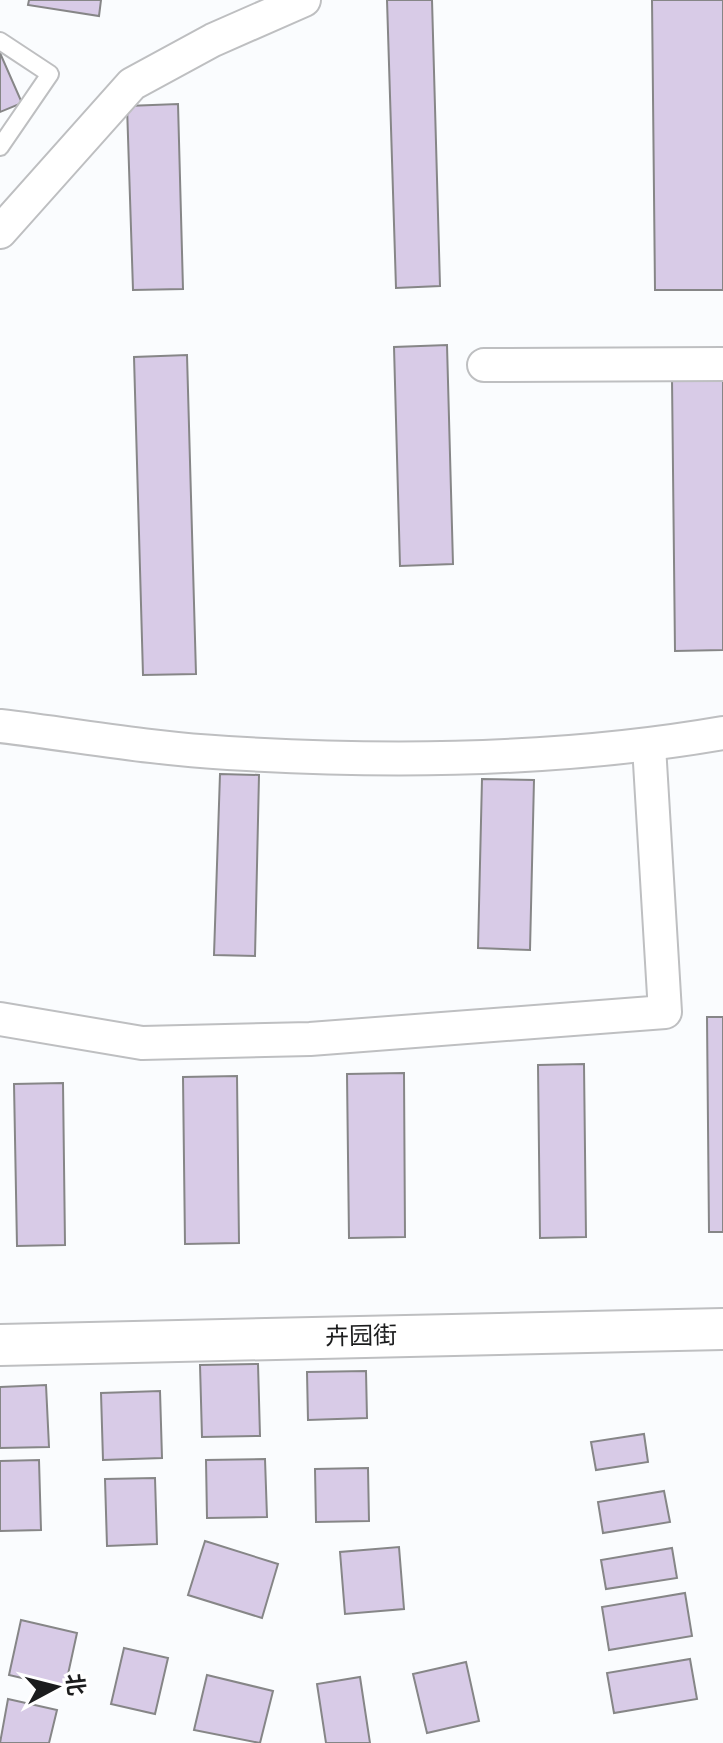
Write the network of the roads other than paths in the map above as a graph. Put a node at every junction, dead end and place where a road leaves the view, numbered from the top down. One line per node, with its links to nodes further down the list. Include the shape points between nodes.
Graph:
1 (304, 0): 4 (street, via 132,84)
2 (0, 41): 3 (lane, via 50,74)
3 (0, 147)
4 (0, 232)
5 (723, 364): 6 (street)
6 (484, 365)
7 (0, 726): 9 (street, via 226,753 386,759)
8 (723, 733): 9 (street)
9 (649, 746): 10 (street, via 665,1012 310,1039 142,1043)
10 (0, 1019)
11 (723, 1329): 12 (street, 卉园街)
12 (0, 1345)

